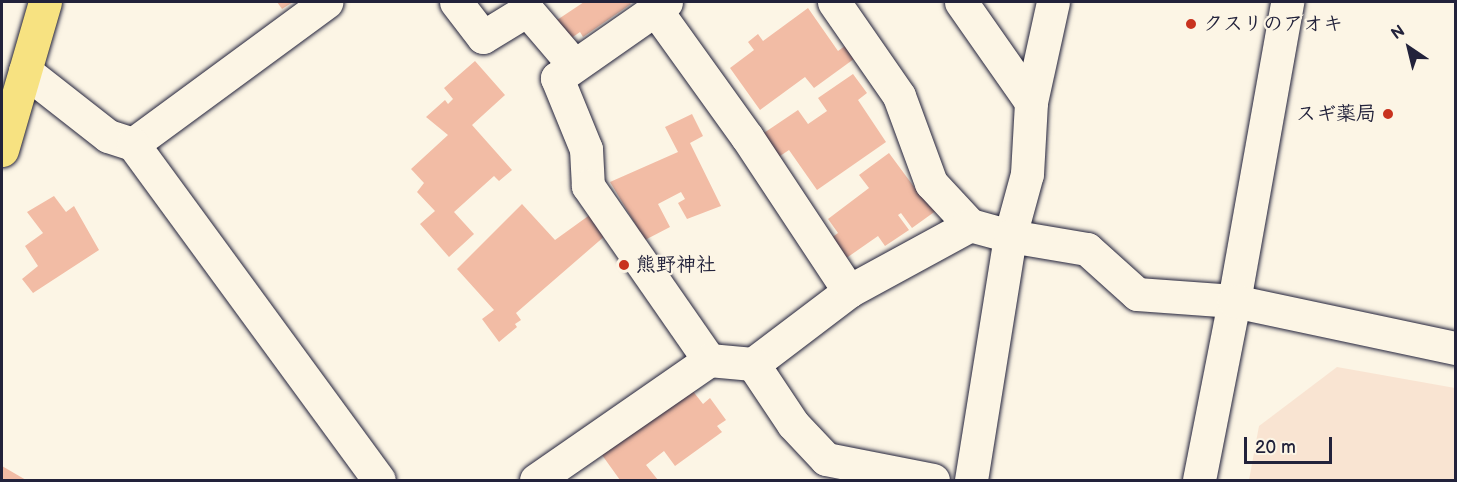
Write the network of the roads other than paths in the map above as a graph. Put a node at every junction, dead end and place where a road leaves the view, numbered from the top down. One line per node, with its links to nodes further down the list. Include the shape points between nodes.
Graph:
1 (45, 2): 10 (highway)
2 (326, 2): 12 (street)
3 (456, 2): 9 (street, via 483,37 527,10)
4 (834, 2): 14 (street, via 898,96 931,183)
5 (961, 2): 11 (street)
6 (1053, 2): 11 (street)
7 (1287, 2): 17 (street)
8 (661, 5): 9 (street); 16 (street)
9 (574, 65): 19 (street, via 557,78 586,149 588,186)
10 (25, 71): 12 (street, via 108,136); 13 (highway)
11 (1031, 102): 15 (street, via 1027,174)
12 (133, 144): 22 (street)
13 (2, 150)
14 (970, 225): 15 (street); 16 (street)
15 (1010, 236): 17 (street, via 1087,249 1137,294); 24 (street)
16 (849, 291): 20 (street)
17 (1234, 301): 18 (street); 25 (street)
18 (1455, 348)
19 (709, 360): 20 (street); 21 (street)
20 (753, 364): 23 (street, via 793,424 826,459)
21 (553, 476)
22 (379, 480)
23 (933, 480)
24 (970, 480)
25 (1199, 480)

